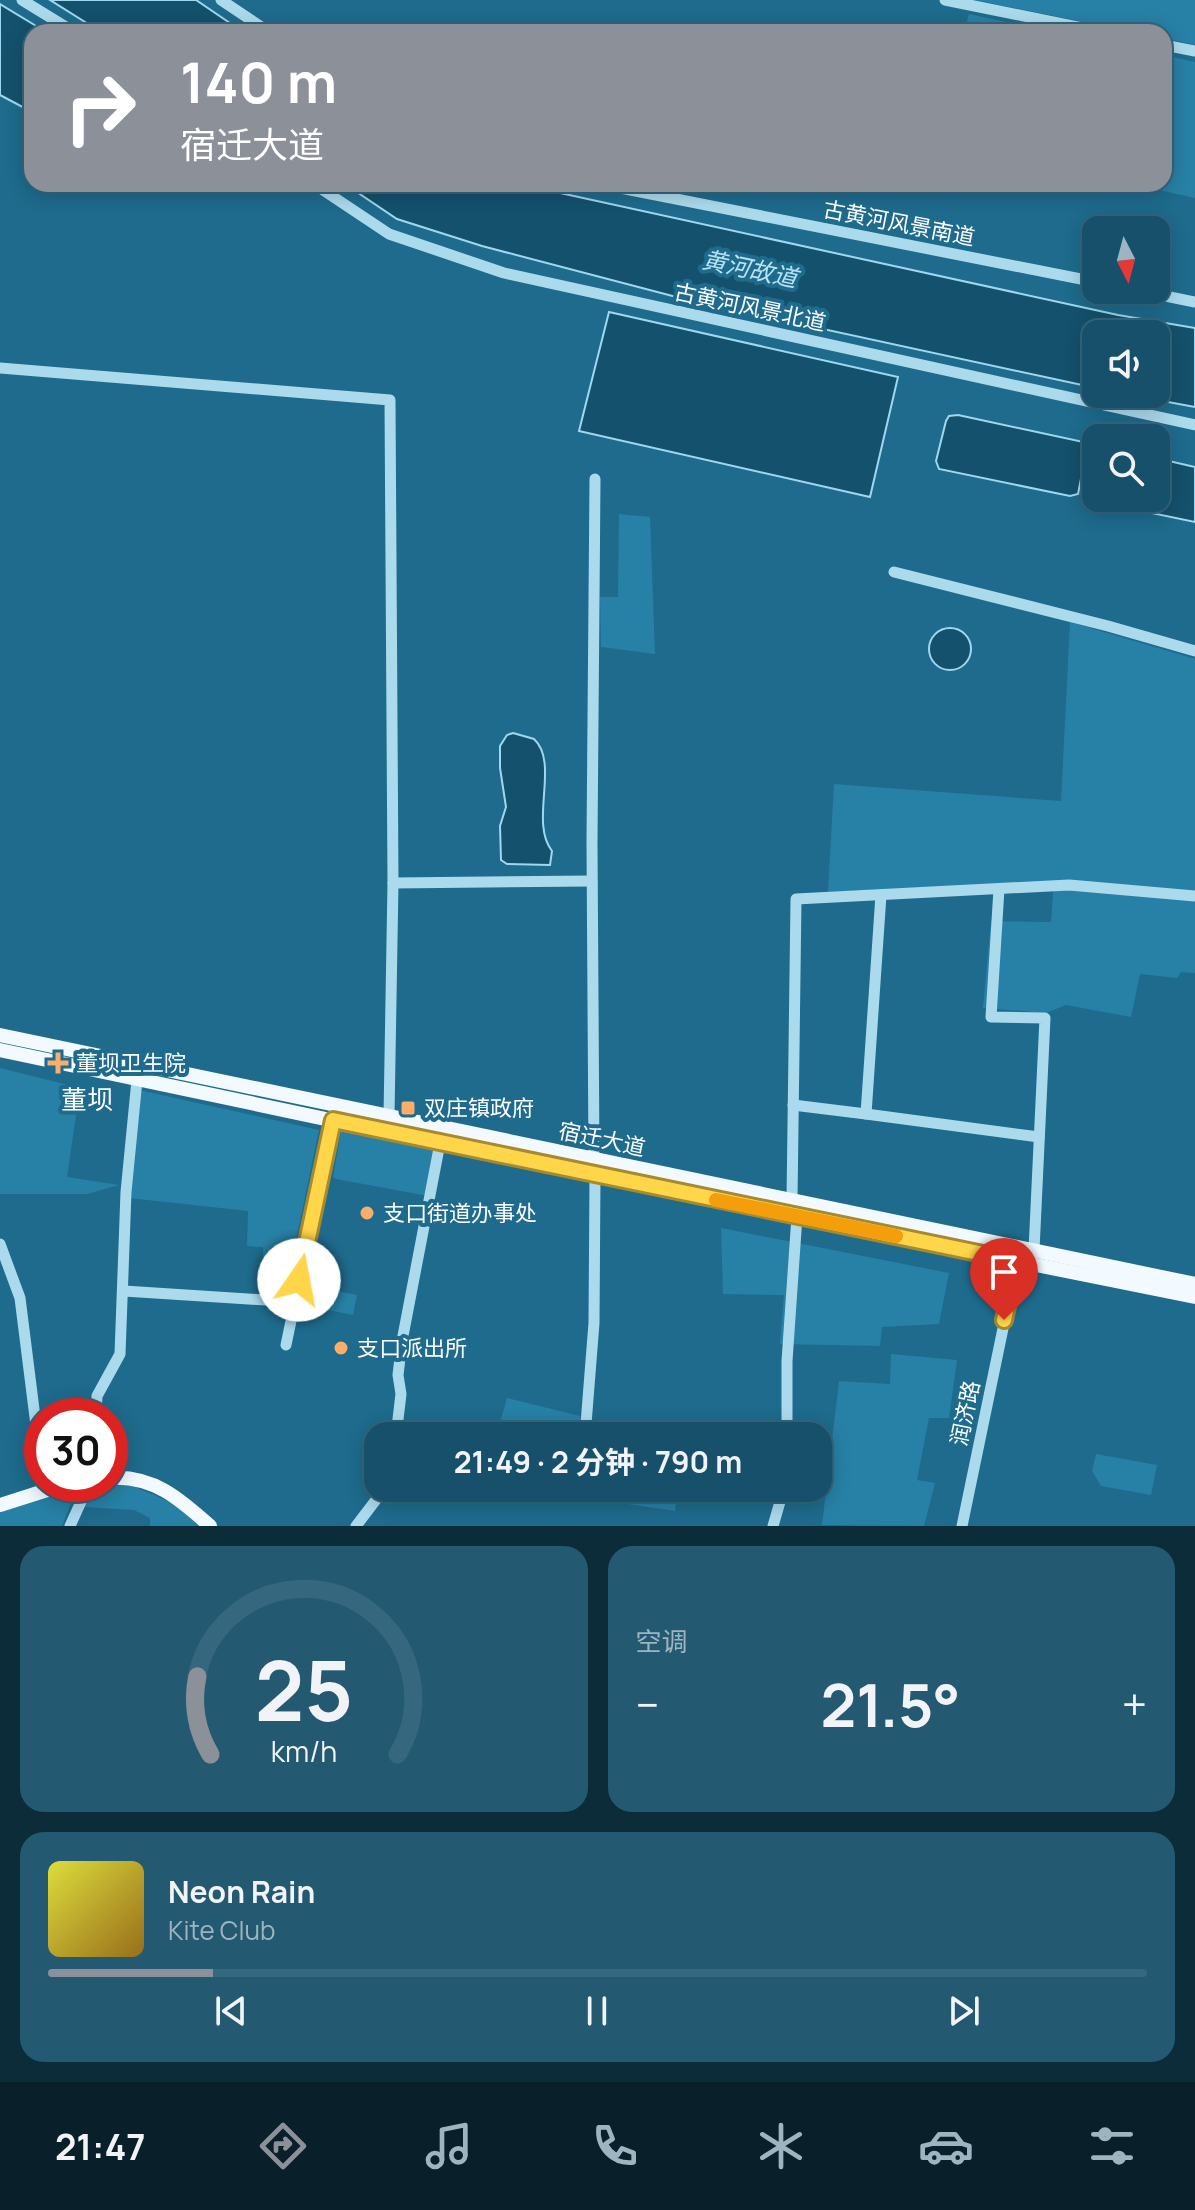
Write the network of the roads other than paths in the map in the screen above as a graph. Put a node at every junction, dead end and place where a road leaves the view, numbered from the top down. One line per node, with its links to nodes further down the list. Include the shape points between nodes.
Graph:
1 (22, 0): 4 (street)
2 (221, 0): 5 (street)
3 (945, 0): 6 (street)
4 (61, 24)
5 (257, 24)
6 (1063, 24)
7 (1172, 47): 8 (street)
8 (1195, 51)
9 (326, 192): 15 (street, 古黄河风景北道, via 389,234 504,273)
10 (640, 192): 11 (street, 古黄河风景南道)
11 (1082, 279)
12 (1170, 297): 13 (street)
13 (1195, 302)
14 (0, 368): 20 (street, via 390,400)
15 (1195, 425)
16 (595, 479): 19 (street)
17 (894, 572): 18 (street)
18 (1195, 651)
19 (592, 881): 20 (street); 33 (street)
20 (393, 883): 30 (street)
21 (999, 889): 22 (street); 23 (street, via 1069,885); 31 (street, via 991,1017 1045,1018)
22 (881, 895): 27 (street, via 796,899); 29 (street)
23 (1195, 896)
24 (0, 1035): 28 (main road, 宿迁大道)
25 (0, 1050): 26 (main road, 宿迁大道)
26 (137, 1080): 28 (main road, 宿迁大道); 41 (street, via 126,1192)
27 (793, 1105): 29 (street); 35 (street)
28 (335, 1113): 30 (main road, 宿迁大道); 32 (main road, 宿迁大道); 43 (street)
29 (866, 1114): 31 (street)
30 (389, 1116): 33 (main road, 宿迁大道)
31 (1039, 1137): 38 (street)
32 (440, 1143): 34 (main road, 宿迁大道); 47 (street, via 402,1341)
33 (594, 1160): 35 (main road, 宿迁大道)
34 (595, 1176): 36 (main road, 宿迁大道); 48 (street, via 594,1323)
35 (792, 1200): 38 (main road, 宿迁大道)
36 (797, 1216): 39 (main road, 宿迁大道); 49 (street)
37 (0, 1244): 45 (street, via 20,1298)
38 (1034, 1250): 40 (main road, 宿迁大道)
39 (1017, 1261): 42 (main road, 宿迁大道); 60 (street, 润济路)
40 (1195, 1284)
41 (124, 1291): 43 (street); 46 (street, via 120,1354)
42 (1195, 1297)
43 (295, 1302): 44 (street)
44 (286, 1345)
45 (33, 1398)
46 (97, 1398)
47 (398, 1422)
48 (586, 1422)
49 (787, 1422)
50 (128, 1478): 57 (main road, via 177,1496)
51 (24, 1495): 55 (main road)
52 (81, 1502): 56 (street)
53 (374, 1502): 58 (street)
54 (780, 1502): 59 (street)
55 (0, 1505)
56 (70, 1526)
57 (210, 1526)
58 (356, 1526)
59 (773, 1526)
60 (962, 1526)

